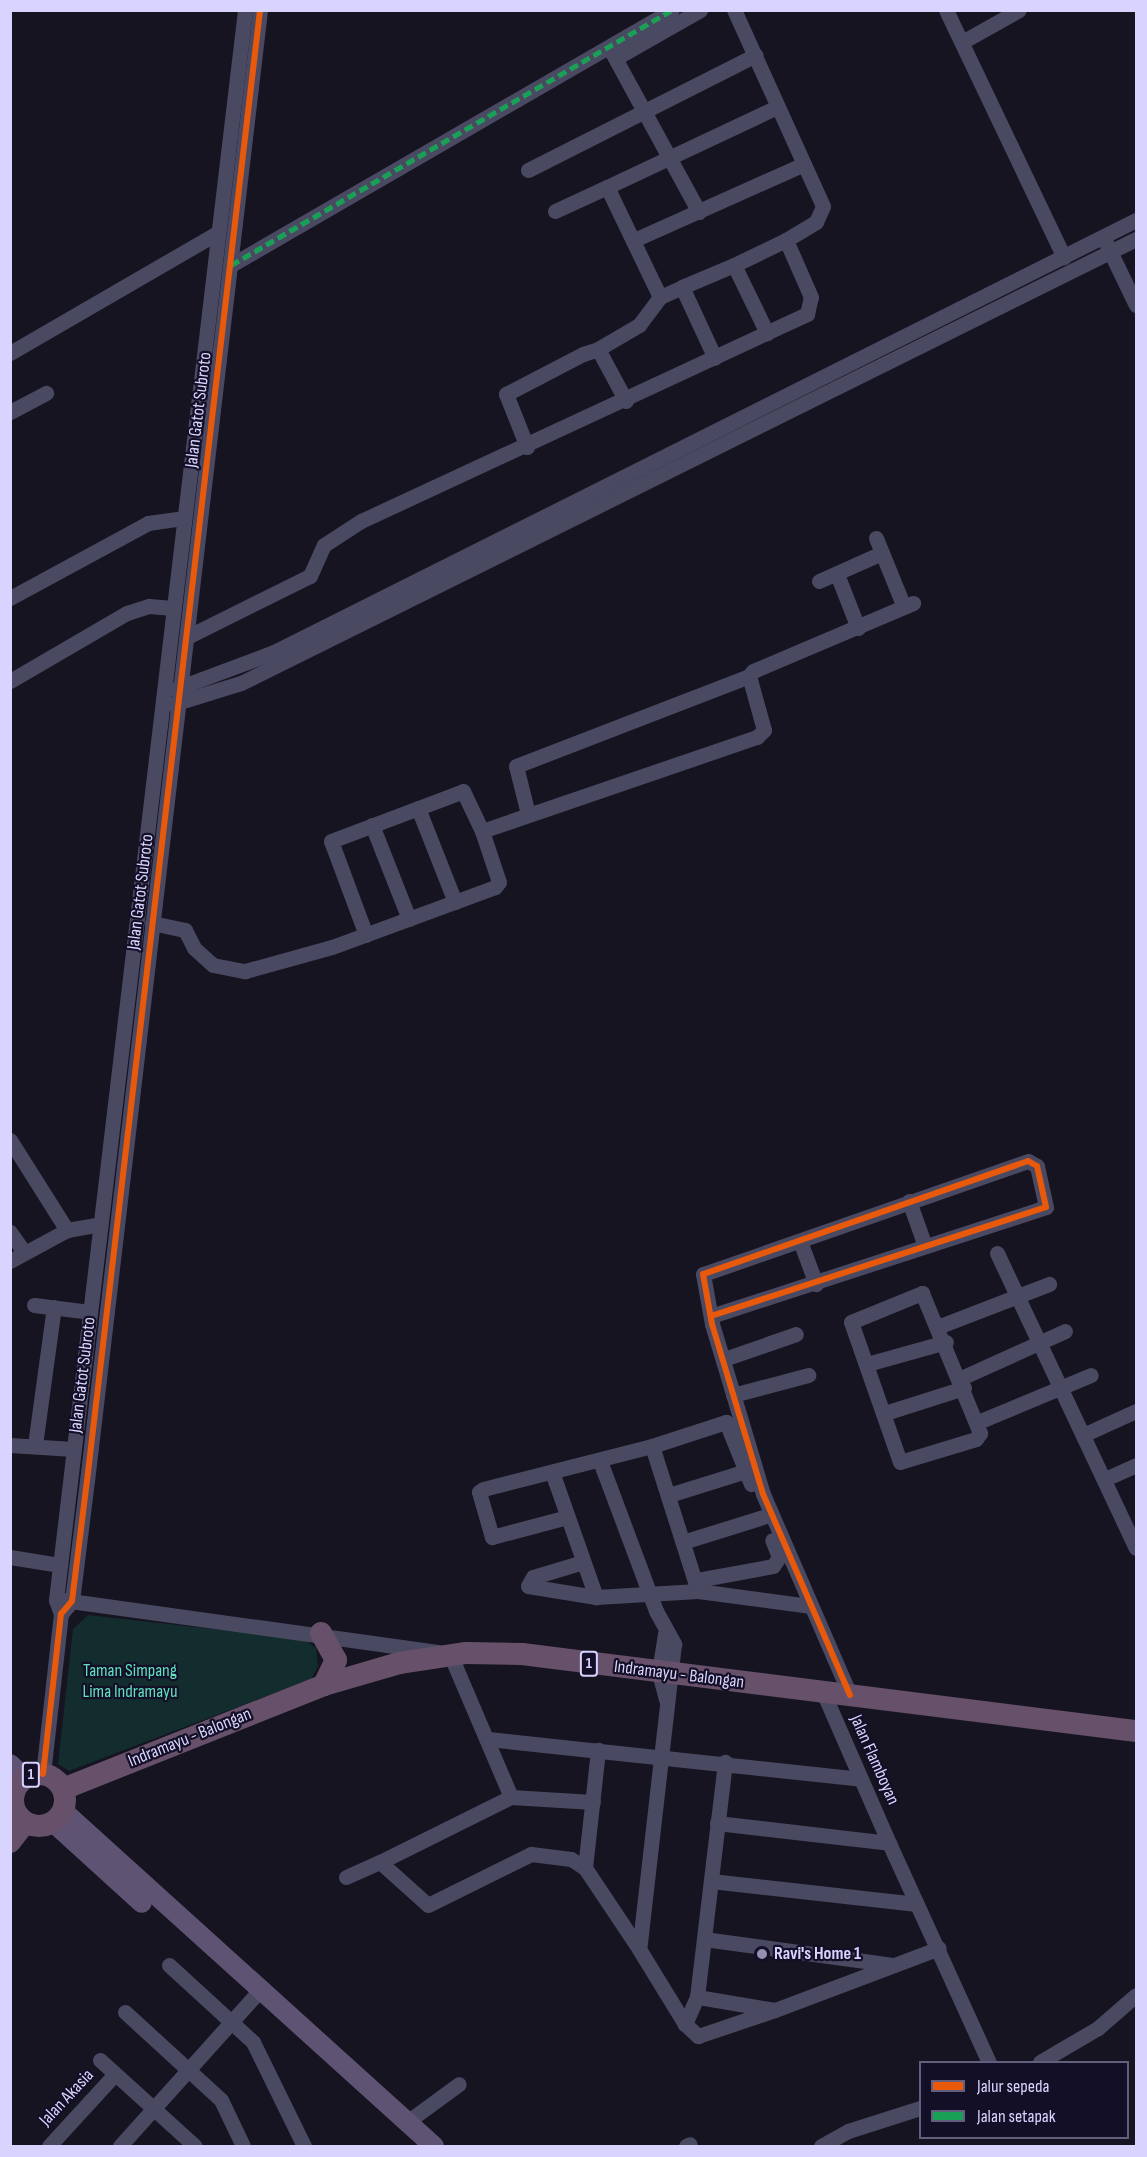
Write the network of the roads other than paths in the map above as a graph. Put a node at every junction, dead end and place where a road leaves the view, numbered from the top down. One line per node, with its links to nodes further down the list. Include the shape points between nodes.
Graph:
1 (245, 10): 20 (street, Jalan Gatot Subroto)
2 (261, 10): 26 (street, Jalan Gatot Subroto)
3 (672, 10): 9 (street)
4 (700, 10): 9 (street)
5 (734, 10): 10 (street)
6 (946, 10): 8 (street)
7 (1019, 10): 8 (street)
8 (962, 42): 25 (street)
9 (612, 52): 12 (street); 26 (street)
10 (756, 55): 11 (street); 12 (street)
11 (777, 107): 13 (street); 14 (street)
12 (646, 112): 13 (street); 15 (street)
13 (670, 157): 16 (street); 18 (street)
14 (804, 164): 18 (street); 23 (street, via 822,215)
15 (528, 170)
16 (607, 187): 17 (street); 22 (street)
17 (555, 211)
18 (699, 212): 22 (street)
19 (1137, 220): 24 (street)
20 (216, 238): 34 (street); 40 (street, Jalan Gatot Subroto)
21 (1137, 239): 24 (street)
22 (634, 240): 30 (street)
23 (786, 240): 27 (street); 32 (street, via 812,305 807,314)
24 (1106, 244): 25 (street); 29 (street); 31 (street)
25 (1064, 257): 29 (street)
26 (231, 262): 48 (street, Jalan Gatot Subroto)
27 (734, 265): 28 (street); 32 (street)
28 (682, 287): 30 (street); 35 (street)
29 (1001, 295): 51 (street, via 274,652); 53 (street, via 241,683)
30 (660, 297): 33 (street, via 639,325)
31 (1136, 301)
32 (767, 333): 35 (street)
33 (598, 349): 37 (street); 39 (street, via 507,392 504,400)
34 (10, 353)
35 (716, 358): 37 (street)
36 (46, 393): 38 (street)
37 (626, 401): 39 (street)
38 (10, 412)
39 (527, 447): 48 (street, via 361,521 324,545 310,576)
40 (183, 518): 45 (street, via 148,522); 46 (street, Jalan Gatot Subroto)
41 (876, 538): 42 (street)
42 (882, 553): 43 (street); 47 (street, via 908,605)
43 (837, 574): 44 (street); 47 (street)
44 (819, 581)
45 (10, 598)
46 (173, 608): 50 (street, via 149,606 127,613); 52 (street, Jalan Gatot Subroto)
47 (858, 628): 49 (street)
48 (187, 637): 51 (street, Jalan Gatot Subroto)
49 (749, 676): 55 (street, via 516,766); 55 (street, via 763,721 757,737)
50 (10, 681)
51 (182, 687): 52 (street); 53 (street, Jalan Gatot Subroto)
52 (162, 698): 53 (street); 62 (street, Jalan Gatot Subroto)
53 (180, 704): 60 (street, Jalan Gatot Subroto)
54 (418, 808): 56 (street); 57 (street, via 463,791); 58 (street)
55 (528, 814): 57 (street)
56 (372, 825): 59 (street); 61 (street, via 329,843)
57 (482, 831): 58 (street, via 498,885)
58 (455, 902): 59 (street)
59 (409, 919): 61 (street)
60 (155, 923): 61 (street, via 179,927 213,965 245,971); 62 (street, Jalan Gatot Subroto)
61 (366, 934)
62 (120, 1120): 64 (street, Jalan Gatot Subroto)
63 (10, 1140): 67 (street)
64 (117, 1145): 66 (street, Jalan Gatot Subroto); 107 (street, Jalan Gatot Subroto)
65 (909, 1201): 69 (street); 70 (street); 70 (street, via 1028,1161 1037,1166 1046,1207)
66 (100, 1224): 67 (street); 79 (street, Jalan Gatot Subroto)
67 (67, 1230): 71 (street)
68 (10, 1232): 71 (street)
69 (800, 1241): 74 (street); 80 (street, via 705,1270)
70 (925, 1246): 74 (street)
71 (24, 1252): 73 (street)
72 (997, 1253): 76 (street)
73 (10, 1261)
74 (816, 1284): 80 (street)
75 (1049, 1284): 76 (street)
76 (1017, 1297): 81 (street); 85 (street)
77 (34, 1305): 78 (street)
78 (54, 1307): 79 (street); 98 (street)
79 (90, 1312): 100 (street, Jalan Gatot Subroto)
80 (711, 1316): 86 (street)
81 (940, 1326): 84 (street); 87 (street, via 922,1293 854,1318 851,1322)
82 (1065, 1331): 85 (street)
83 (796, 1334): 86 (street)
84 (946, 1342): 87 (street); 90 (street)
85 (1039, 1342): 90 (street); 91 (street)
86 (724, 1359): 92 (street)
87 (867, 1364): 94 (street)
88 (808, 1375): 92 (street)
89 (1091, 1375): 91 (street)
90 (963, 1383): 94 (street); 95 (street)
91 (1060, 1388): 95 (street); 96 (street)
92 (733, 1395): 120 (street, via 763,1494)
93 (1137, 1411): 96 (street)
94 (885, 1413): 95 (street, via 900,1462 976,1439)
95 (978, 1422)
96 (1083, 1435): 105 (street)
97 (10, 1445): 98 (street)
98 (35, 1445): 100 (street)
99 (652, 1446): 101 (street); 103 (street, via 726,1422); 108 (street)
100 (74, 1449): 106 (street, Jalan Gatot Subroto)
101 (600, 1461): 104 (street); 118 (street)
102 (1137, 1465): 105 (street)
103 (746, 1471): 108 (street); 110 (street)
104 (552, 1472): 109 (street); 109 (street, via 480,1490 488,1533 495,1537)
105 (1104, 1479): 112 (street)
106 (70, 1480): 107 (street); 115 (street, Jalan Gatot Subroto)
107 (87, 1481): 119 (street, Jalan Gatot Subroto)
108 (669, 1494): 111 (street)
109 (567, 1517): 114 (street)
110 (763, 1517): 111 (street); 116 (street, via 779,1562)
111 (686, 1541): 116 (street)
112 (1137, 1548)
113 (10, 1557): 115 (street)
114 (584, 1562): 117 (street); 117 (street, via 533,1578 528,1586)
115 (60, 1565): 121 (street, Jalan Gatot Subroto)
116 (698, 1586): 118 (street); 120 (street)
117 (596, 1597): 118 (street)
118 (650, 1598): 124 (street, via 665,1634 674,1644)
119 (72, 1601): 121 (street); 122 (street)
120 (811, 1606): 127 (street)
121 (59, 1607): 133 (street, Jalan Gatot Subroto)
122 (321, 1632): 123 (street); 125 (highway, via 336,1660)
123 (448, 1654): 124 (highway, Indramayu - Balongan / 1, via 522,1654); 125 (highway, Indramayu - Balongan / 1); 129 (street)
124 (667, 1674): 126 (highway, Indramayu - Balongan / 1); 131 (street)
125 (324, 1684): 137 (highway, Indramayu - Balongan / 1)
126 (823, 1692): 127 (highway, Indramayu - Balongan / 1); 134 (street, Jalan Flamboyan)
127 (850, 1695): 128 (highway, Indramayu - Balongan / 1)
128 (1137, 1731)
129 (488, 1739): 130 (street); 135 (street)
130 (598, 1750): 131 (street); 136 (street)
131 (661, 1757): 132 (street); 148 (street)
132 (725, 1762): 134 (street); 139 (street)
133 (21, 1778): 137 (highway, 1); 138 (highway, 1, via 14,1810)
134 (861, 1779): 141 (street, Jalan Flamboyan)
135 (511, 1797): 136 (street); 142 (street)
136 (593, 1802): 143 (street)
137 (60, 1807): 138 (highway, 1); 154 (main road)
138 (26, 1823): 140 (highway)
139 (717, 1823): 141 (street); 145 (street)
140 (10, 1842)
141 (889, 1843): 146 (street, Jalan Flamboyan)
142 (380, 1862): 143 (street, via 428,1905 531,1854 571,1859); 144 (street)
143 (585, 1868): 148 (street)
144 (346, 1877)
145 (711, 1881): 146 (street); 147 (street)
146 (917, 1904): 149 (street, Jalan Flamboyan)
147 (704, 1939): 151 (street); 153 (street)
148 (639, 1948): 157 (street)
149 (939, 1948): 151 (street); 159 (street, Jalan Flamboyan)
150 (169, 1965): 154 (street)
151 (894, 1965): 155 (street)
152 (1137, 1995): 160 (street, via 1098,2028)
153 (697, 1997): 155 (street); 157 (street)
154 (245, 2007): 161 (street); 166 (main road); 171 (street); 172 (main road)
155 (775, 2010): 157 (street, via 698,2036)
156 (125, 2012): 161 (street)
157 (685, 2024)
158 (100, 2060): 162 (street)
159 (989, 2061)
160 (1042, 2061)
161 (189, 2069): 164 (street); 170 (street, via 221,2100)
162 (114, 2075): 164 (street); 167 (street, Jalan Akasia)
163 (459, 2084): 166 (street)
164 (154, 2108): 168 (street); 169 (street)
165 (919, 2109): 174 (street, via 848,2131)
166 (407, 2122): 173 (main road)
167 (49, 2146)
168 (121, 2146)
169 (195, 2146)
170 (243, 2146)
171 (304, 2146)
172 (415, 2146)
173 (434, 2146)
174 (821, 2146)

